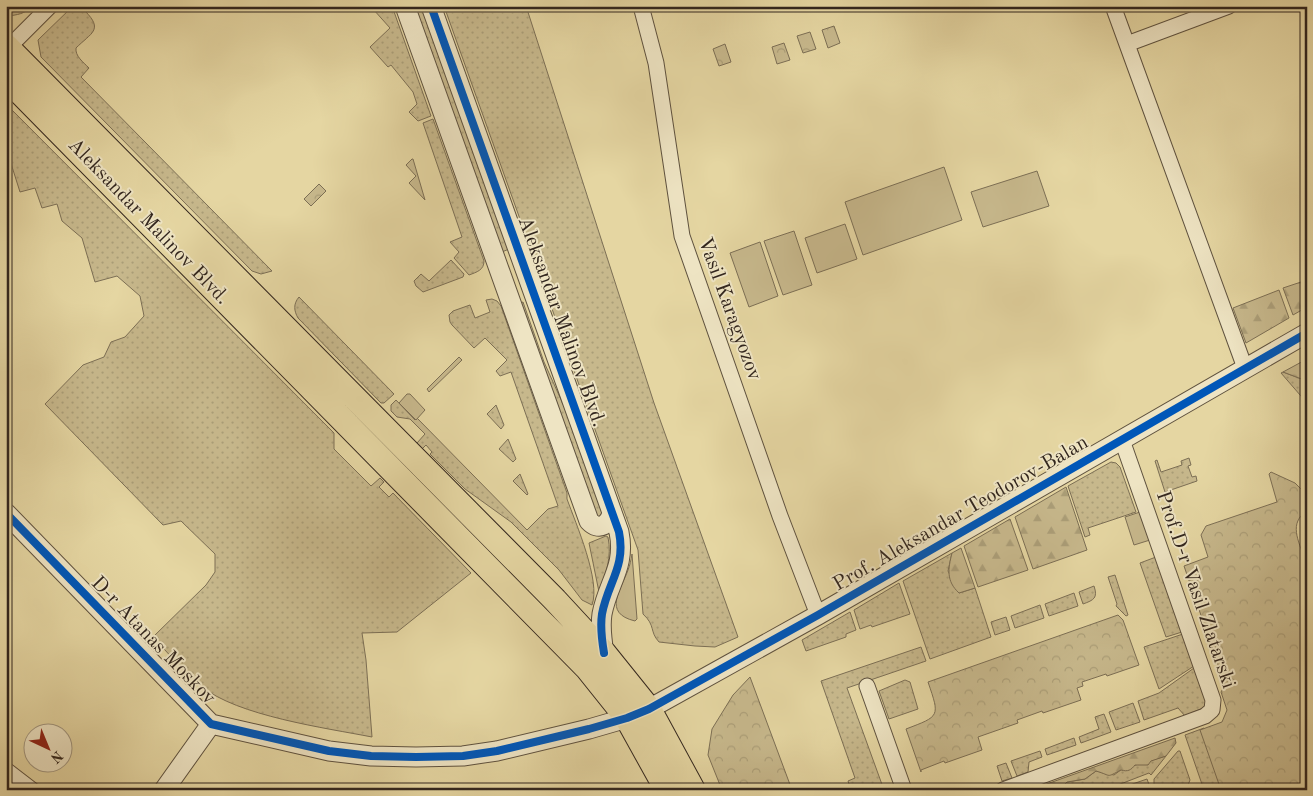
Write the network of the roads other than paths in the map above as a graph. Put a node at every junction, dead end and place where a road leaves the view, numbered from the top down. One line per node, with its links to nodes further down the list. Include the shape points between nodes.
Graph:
1 (50, 6): 8 (street)
2 (405, 6): 13 (street, Aleksandar Malinov Blvd., via 588,521 599,527 607,524)
3 (431, 6): 13 (street, Aleksandar Malinov Blvd.)
4 (641, 6): 15 (street, Vasil Karagyozov, via 656,63 682,236)
5 (1113, 6): 7 (street)
6 (1229, 6): 7 (street)
7 (1127, 44): 11 (street)
8 (7, 48): 16 (main road, Aleksandar Malinov Blvd.)
9 (6, 78): 18 (main road, Aleksandar Malinov Blvd., via 598,680)
10 (1307, 333): 11 (street, Prof. Aleksandar Teodorov-Balan)
11 (1246, 368): 12 (street, Prof. Aleksandar Teodorov-Balan)
12 (1122, 440): 15 (street, Prof. Aleksandar Teodorov-Balan); 26 (street, Prof.D-r Vasil Zlatarski, via 1213,700 1212,710 1205,716)
13 (612, 512): 16 (street, Aleksandar Malinov Blvd., via 621,551 602,614)
14 (6, 513): 19 (street, D-r Atanas Moskov)
15 (818, 615): 18 (street, Prof. Aleksandar Teodorov-Balan)
16 (604, 653): 18 (main road, Aleksandar Malinov Blvd.)
17 (867, 686): 25 (street)
18 (638, 714): 19 (street, D-r Atanas Moskov, via 497,751 416,758 329,751); 23 (main road, Aleksandar Malinov Blvd.); 24 (main road, Aleksandar Malinov Blvd.)
19 (211, 724): 22 (street)
20 (6, 770): 21 (street)
21 (32, 790)
22 (164, 790)
23 (667, 790)
24 (693, 790)
25 (904, 790)
26 (1003, 790)

